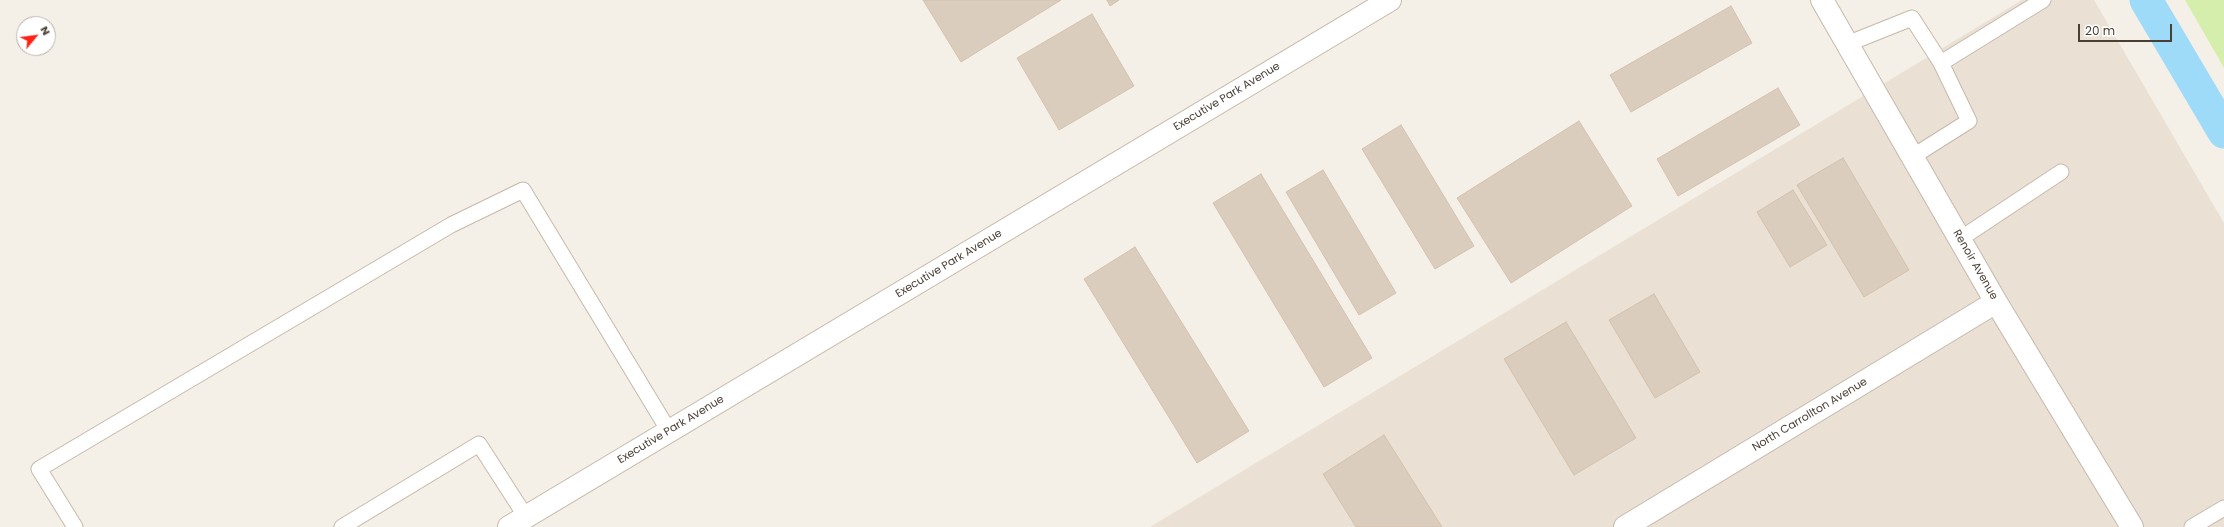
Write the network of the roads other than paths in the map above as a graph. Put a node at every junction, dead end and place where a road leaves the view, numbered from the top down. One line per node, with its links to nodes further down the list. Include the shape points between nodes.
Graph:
1 (1390, 0): 10 (street, Executive Park Avenue)
2 (1822, 0): 4 (street, Renoir Avenue)
3 (2043, 0): 5 (lane)
4 (1847, 44): 5 (lane, via 1912,18); 6 (street, Renoir Avenue)
5 (1940, 63): 6 (lane, via 1969,121)
6 (1912, 157): 8 (street, Renoir Avenue)
7 (2061, 172): 8 (lane)
8 (1960, 239): 9 (street, Renoir Avenue)
9 (1996, 302): 15 (street, North Carrollton Avenue); 16 (street, Renoir Avenue)
10 (669, 431): 12 (street, Executive Park Avenue); 13 (lane, via 523,190 451,225 39,469)
11 (2224, 508): 17 (lane)
12 (517, 522): 14 (lane, via 480,444)
13 (74, 527)
14 (342, 527)
15 (1625, 527)
16 (2132, 527)
17 (2192, 527)

